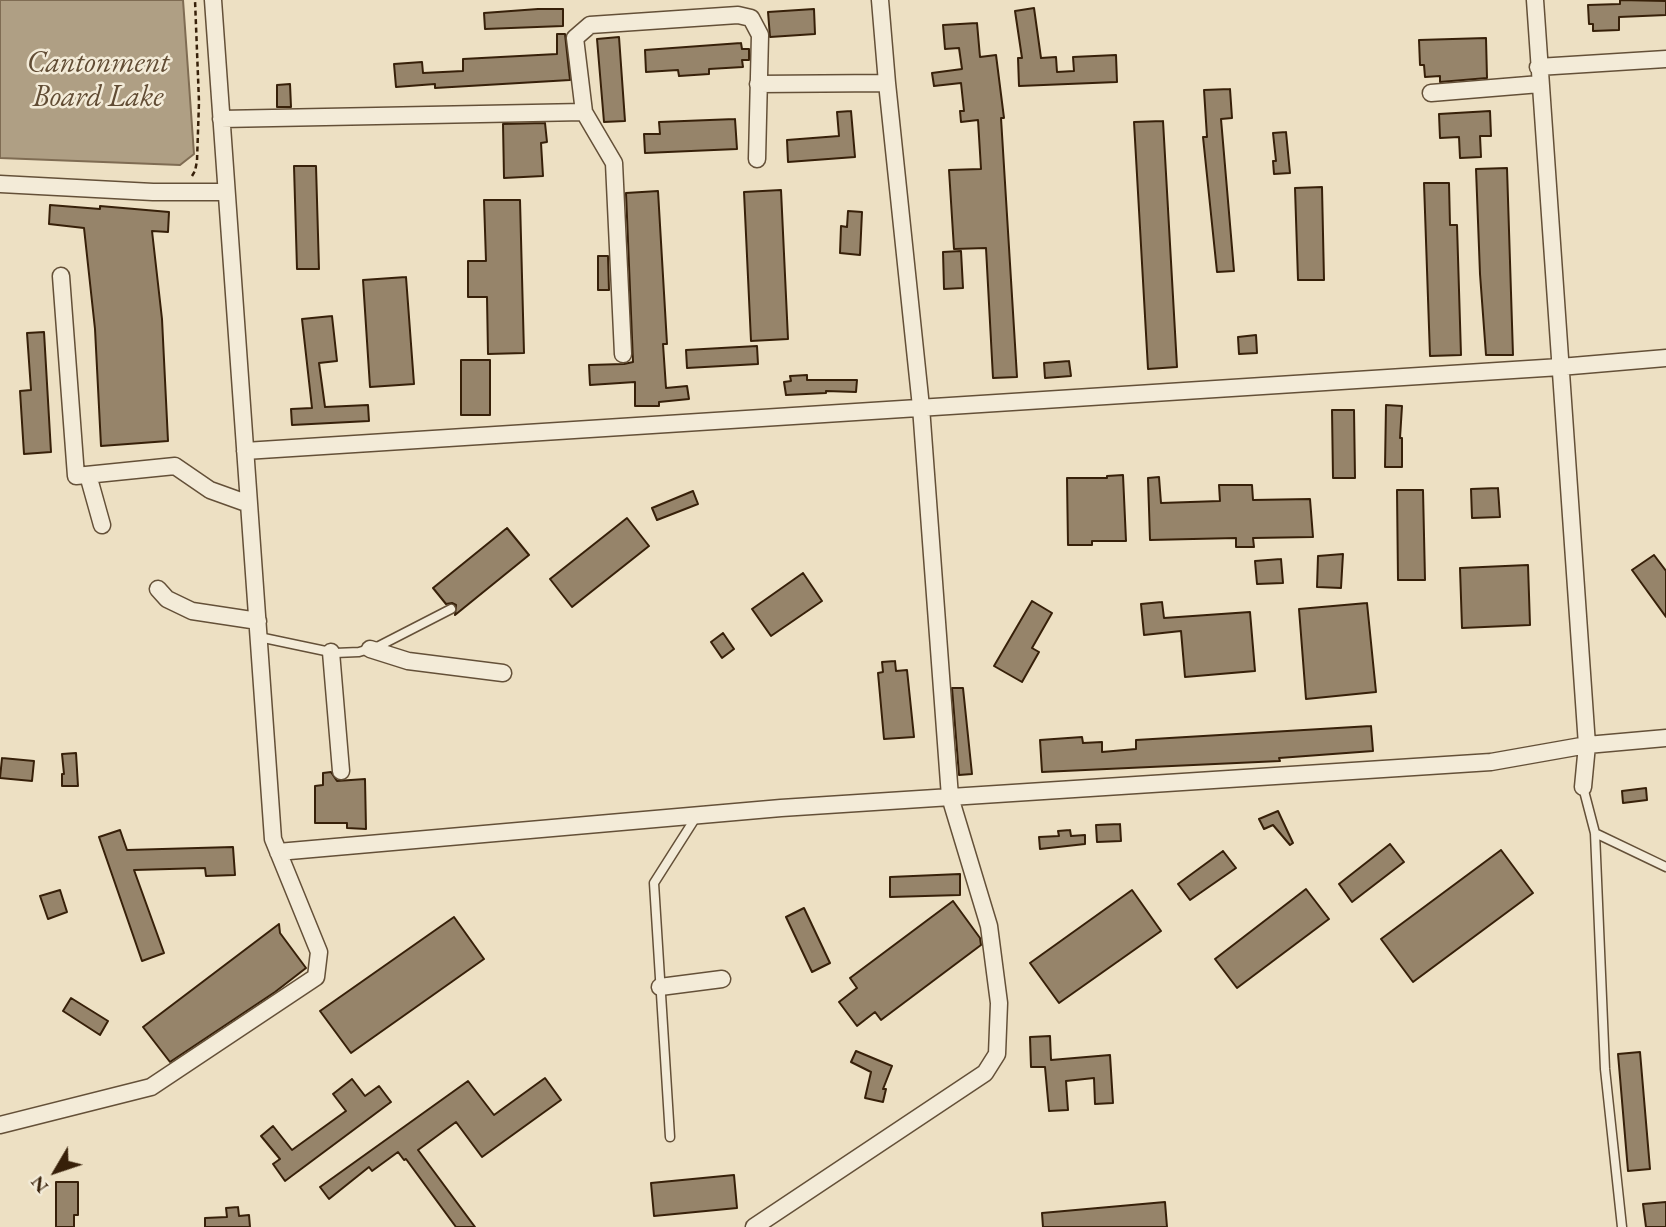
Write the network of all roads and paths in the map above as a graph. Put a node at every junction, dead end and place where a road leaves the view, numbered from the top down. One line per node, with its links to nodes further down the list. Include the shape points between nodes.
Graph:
1 (195, 0): 13 (path, via 199,114 195,171)
2 (213, 0): 11 (street)
3 (880, 0): 7 (street)
4 (1535, 0): 6 (street)
5 (1666, 59): 6 (street)
6 (1539, 76): 9 (street); 19 (street)
7 (887, 83): 8 (street); 20 (street)
8 (758, 84): 10 (street, via 760,35 751,18 738,15 590,25 575,38); 12 (street)
9 (1432, 93)
10 (584, 112): 11 (street); 17 (street, via 614,163)
11 (221, 119): 15 (street)
12 (757, 159)
13 (188, 178)
14 (0, 184): 15 (street)
15 (226, 192): 21 (street)
16 (61, 276): 22 (street, via 76,476)
17 (624, 354)
18 (1666, 358): 19 (street)
19 (1560, 367): 20 (street); 32 (street)
20 (921, 407): 21 (street); 35 (street)
21 (246, 451): 23 (street)
22 (88, 475): 23 (street, via 175,466 210,490); 24 (street)
23 (249, 504): 27 (street)
24 (103, 525)
25 (158, 589): 27 (street, via 167,599 192,611)
26 (451, 609): 28 (lane)
27 (258, 629): 29 (lane); 38 (street, via 273,839)
28 (370, 649): 29 (lane); 30 (street, via 408,661)
29 (331, 652): 33 (street)
30 (503, 673)
31 (1666, 738): 32 (street)
32 (1587, 745): 34 (street); 35 (street, via 1491,762)
33 (341, 771)
34 (1583, 787): 37 (lane)
35 (950, 797): 36 (street); 44 (street, via 989,926 999,1003 998,1054 985,1073)
36 (696, 817): 38 (street); 41 (lane, via 653,883)
37 (1595, 833): 39 (lane); 45 (lane, via 1605,1069)
38 (278, 852): 42 (street, via 319,952 316,977 151,1087)
39 (1666, 867)
40 (722, 979): 41 (street)
41 (660, 987): 43 (lane)
42 (0, 1125)
43 (670, 1137)
44 (754, 1227)
45 (1622, 1227)

